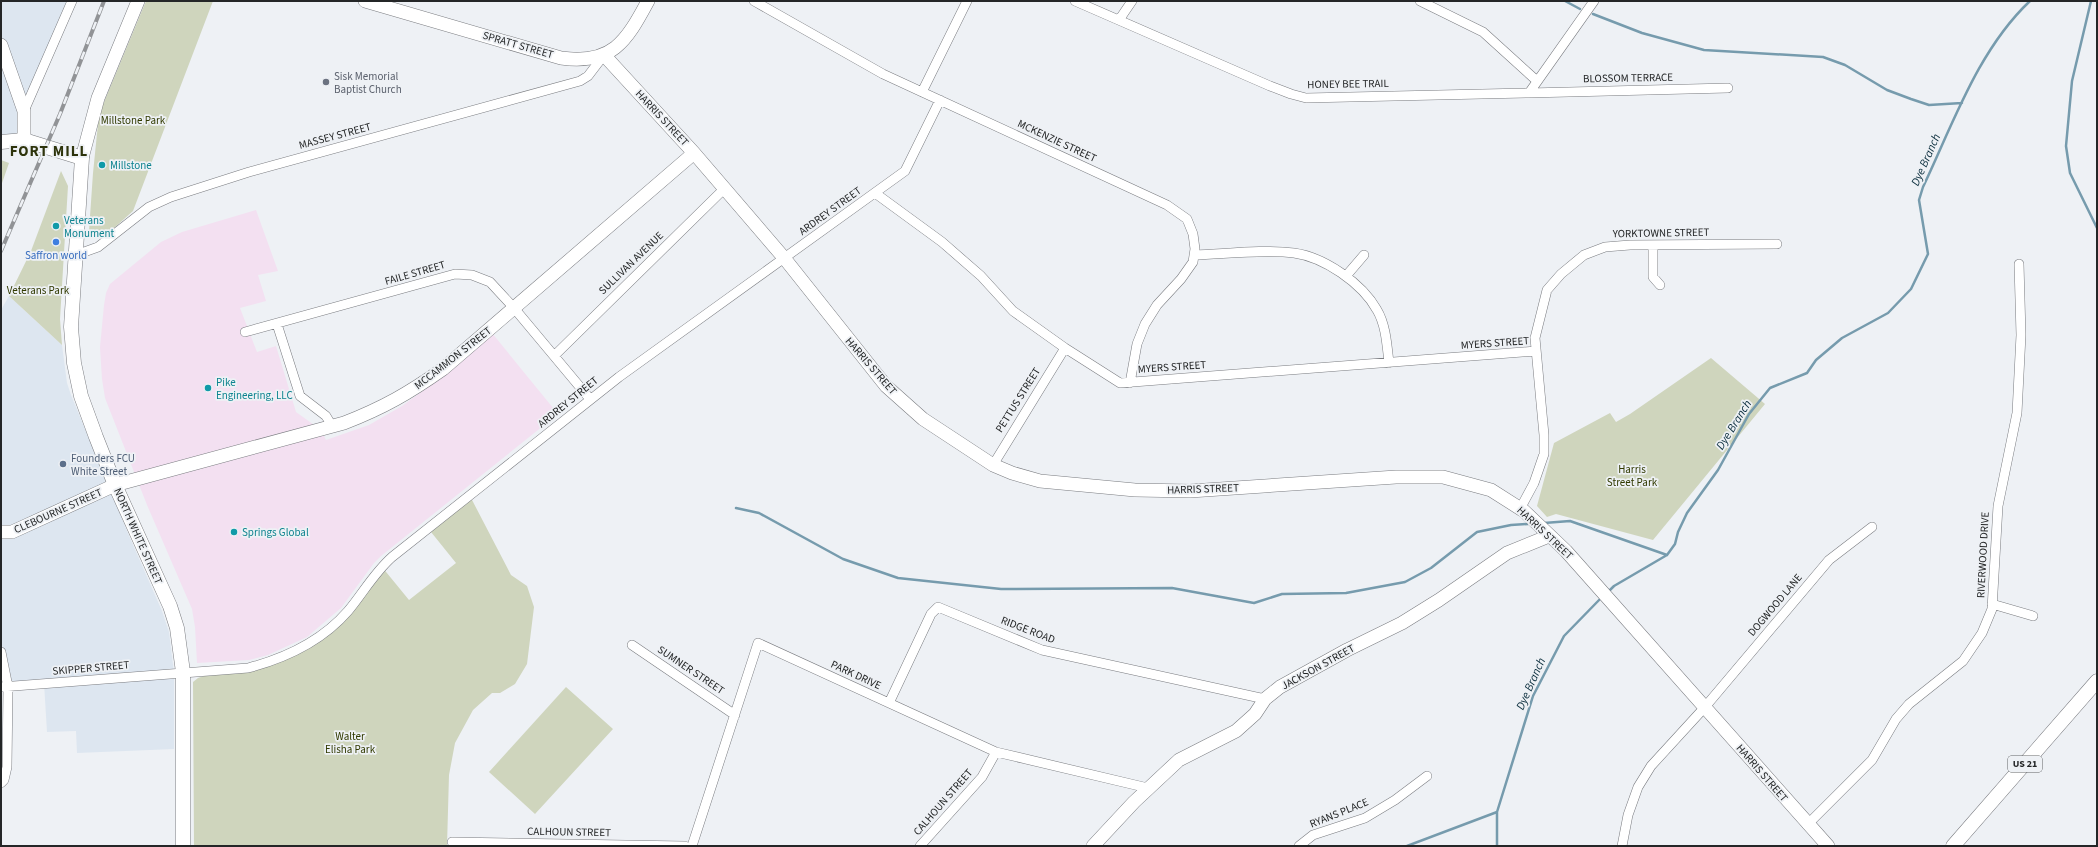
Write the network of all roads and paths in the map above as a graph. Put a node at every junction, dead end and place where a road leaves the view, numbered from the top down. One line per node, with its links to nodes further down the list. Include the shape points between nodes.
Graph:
1 (72, 1): 19 (street)
2 (138, 1): 23 (street, via 98,98)
3 (364, 1): 13 (street, SPRATT STREET, via 561,58 578,60)
4 (648, 1): 13 (street, SPRATT STREET, via 628,35)
5 (754, 1): 16 (street, MCKENZIE STREET, via 883,74)
6 (967, 1): 16 (street)
7 (1075, 1): 11 (street, HONEY BEE TRAIL)
8 (1132, 1): 11 (street)
9 (1420, 1): 14 (street, via 1483,32)
10 (1594, 1): 14 (street)
11 (1119, 20): 17 (street, HONEY BEE TRAIL, via 1270,86 1306,98)
12 (1, 45): 19 (street)
13 (604, 55): 22 (street, HARRIS STREET); 28 (street, MASSEY STREET, via 588,76 580,81 253,171 172,197 149,207 98,247)
14 (1537, 81): 17 (street)
15 (1728, 88): 17 (street, BLOSSOM TERRACE)
16 (922, 92): 18 (street, MCKENZIE STREET)
17 (1529, 92)
18 (940, 100): 25 (street, ARDREY STREET, via 905,171); 29 (street, MCKENZIE STREET, via 1167,204 1187,219 1193,234)
19 (24, 111): 20 (street)
20 (24, 140): 21 (main road); 23 (main road)
21 (1, 142)
22 (694, 152): 24 (street, HARRIS STREET); 35 (street, MCCAMMON STREET)
23 (82, 158): 28 (main road, NORTH WHITE STREET)
24 (725, 188): 31 (street, HARRIS STREET); 40 (street, SULLIVAN AVENUE)
25 (875, 193): 31 (street, ARDREY STREET); 38 (street, MYERS STREET, via 981,276 1013,311)
26 (1777, 244): 27 (street, YORKTOWNE STREET)
27 (1652, 245): 34 (street, via 1653,277); 39 (street, YORKTOWNE STREET, via 1605,246 1584,255 1560,274 1547,290 1541,308 1535,338)
28 (76, 255): 46 (main road, NORTH WHITE STREET, via 71,327 74,363 81,396)
29 (1194, 255): 33 (street, via 1294,253); 42 (street, MCKENZIE STREET, via 1193,262 1181,279 1157,305 1145,324 1137,344)
30 (1364, 255): 33 (street)
31 (785, 259): 43 (street, ARDREY STREET); 45 (street, HARRIS STREET, via 886,386 923,419)
32 (2018, 264): 51 (street, RIVERWOOD DRIVE, via 2021,335 2018,413 1998,506)
33 (1346, 276): 41 (street, via 1364,292 1378,311 1387,342)
34 (1660, 285)
35 (514, 308): 36 (street, FAILE STREET, via 490,282 472,274 454,274); 40 (street, FAILE STREET); 44 (street, MCCAMMON STREET, via 443,368 415,388 379,409)
36 (277, 324): 37 (street, FAILE STREET); 44 (street, via 300,396 326,416)
37 (245, 332)
38 (1065, 348): 42 (street, MYERS STREET, via 1120,383); 45 (street, PETTUS STREET)
39 (1536, 351): 41 (street, MYERS STREET); 47 (street, YORKTOWNE STREET, via 1544,454 1534,483)
40 (554, 356): 43 (street, FAILE STREET)
41 (1389, 363): 42 (street, MYERS STREET)
42 (1130, 383)
43 (590, 399): 55 (street, ARDREY STREET, via 392,557 369,580 347,612 310,643 282,658 248,668)
44 (332, 426): 46 (street, MCCAMMON STREET)
45 (993, 465): 47 (street, HARRIS STREET, via 1040,481 1135,490 1190,491 1396,477 1444,477 1491,490)
46 (115, 485): 49 (street, CLEBOURNE STREET, via 12,532); 55 (main road, NORTH WHITE STREET, via 170,606)
47 (1520, 509): 50 (street, HARRIS STREET)
48 (1872, 527): 60 (street, DOGWOOD LANE, via 1829,560)
49 (1, 532)
50 (1549, 536): 58 (street, JACKSON STREET, via 1507,553 1402,623 1296,677); 60 (street, HARRIS STREET, via 1566,551)
51 (1992, 604): 52 (street); 66 (street, RIVERWOOD DRIVE, via 1982,633 1963,661 1910,704 1896,719 1872,760)
52 (2033, 616)
53 (632, 645): 61 (street, SUMNER STREET)
54 (1, 652): 57 (street)
55 (182, 672): 57 (street, SKIPPER STREET); 69 (main road, NORTH WHITE STREET)
56 (2097, 681): 77 (main road, US 21)
57 (4, 687): 64 (street, via 7,767)
58 (1265, 700): 59 (street, RIDGE ROAD, via 1042,650 938,607 931,614); 65 (street, JACKSON STREET, via 1255,714 1236,731 1179,760)
59 (889, 703): 61 (street, PARK DRIVE, via 758,643); 62 (street, PARK DRIVE)
60 (1705, 707): 66 (street, HARRIS STREET); 75 (street, DOGWOOD LANE, via 1651,766 1638,787 1628,815)
61 (735, 715): 71 (street, PARK DRIVE)
62 (996, 752): 65 (street, PARK DRIVE); 72 (street, CALHOUN STREET, via 982,776)
63 (1427, 776): 74 (street, RYANS PLACE, via 1365,818 1313,834)
64 (1, 783)
65 (1148, 788): 73 (street, JACKSON STREET)
66 (1807, 825): 76 (street, HARRIS STREET)
67 (452, 842): 68 (street, CALHOUN STREET)
68 (498, 844): 70 (street, CALHOUN STREET)
69 (183, 846)
70 (686, 846)
71 (692, 846)
72 (920, 846)
73 (1093, 846)
74 (1299, 846)
75 (1622, 846)
76 (1828, 846)
77 (1953, 846)

